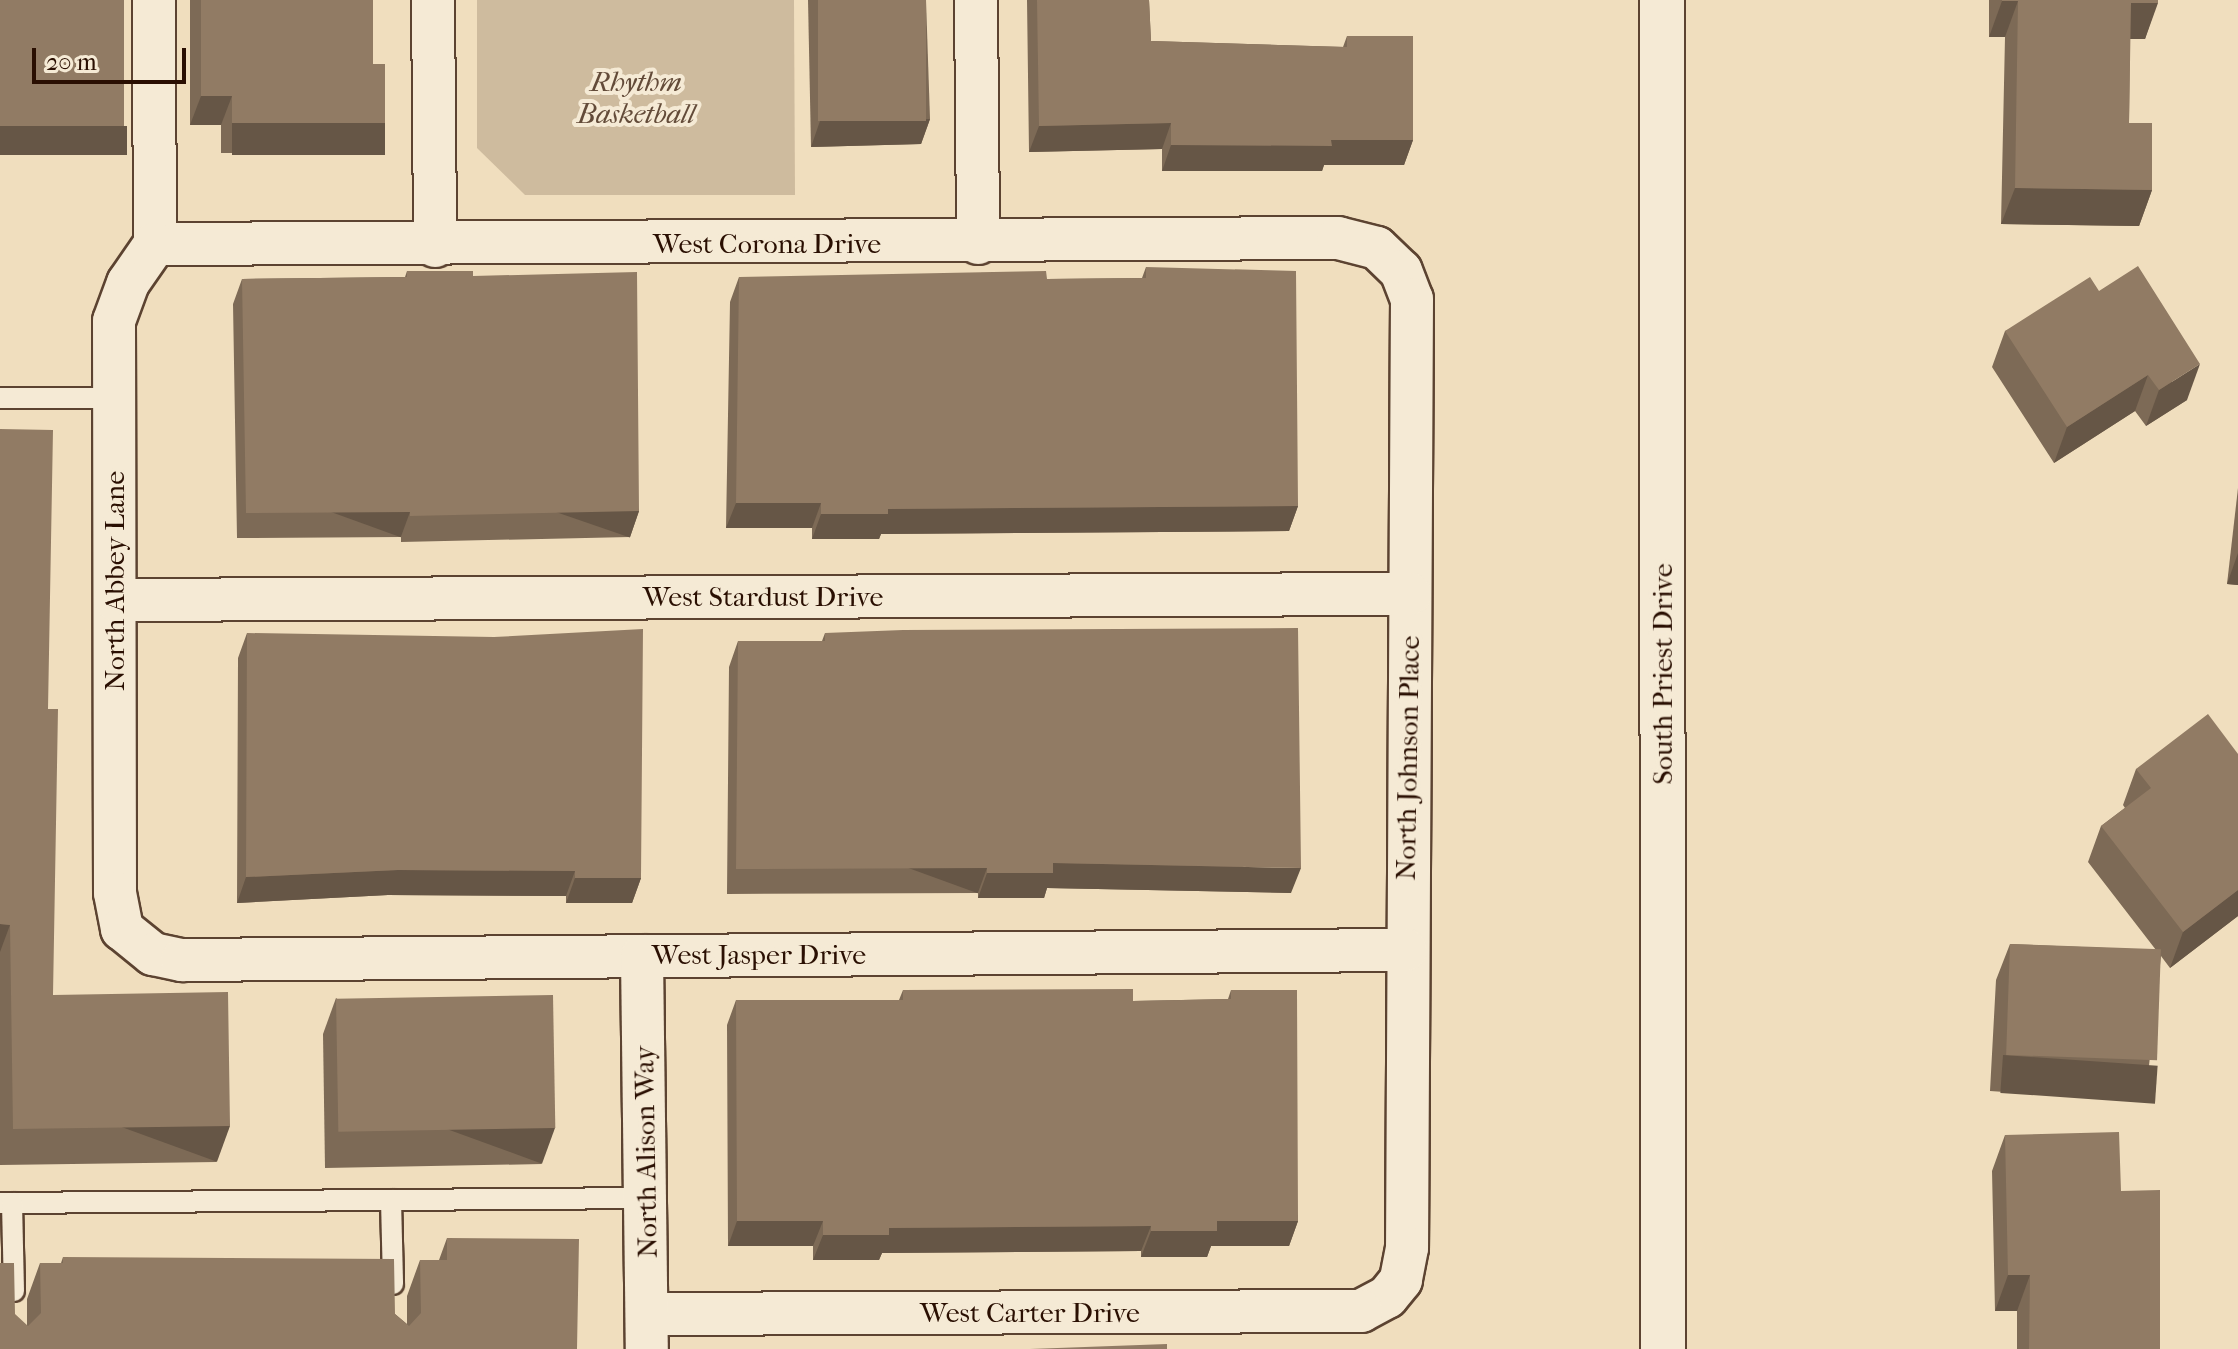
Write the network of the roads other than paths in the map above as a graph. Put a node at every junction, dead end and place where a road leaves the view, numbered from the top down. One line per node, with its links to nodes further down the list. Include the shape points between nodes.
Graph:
1 (154, 0): 6 (street)
2 (433, 0): 7 (street)
3 (976, 0): 5 (street)
4 (1662, 0): 23 (main road, South Priest Drive)
5 (978, 243): 7 (street, West Corona Drive); 8 (street, West Corona Drive, via 1338,238)
6 (155, 244): 7 (street, West Corona Drive); 10 (street, North Abbey Lane, via 128,283 114,321)
7 (435, 246)
8 (1377, 248): 11 (street, North Johnson Place, via 1401,271 1412,299)
9 (0, 398): 10 (lane)
10 (115, 398): 12 (street, North Abbey Lane)
11 (1410, 594): 12 (street, West Stardust Drive); 14 (street, North Johnson Place)
12 (116, 600): 13 (street, North Abbey Lane, via 115,893)
13 (122, 929): 15 (street, West Jasper Drive, via 153,954 182,960)
14 (1406, 950): 15 (street, West Jasper Drive); 19 (street, North Johnson Place, via 1407,1248)
15 (642, 956): 16 (street, North Alison Way)
16 (647, 1198): 17 (lane); 22 (street, North Alison Way)
17 (391, 1200): 18 (lane); 20 (lane)
18 (6, 1203): 21 (lane)
19 (1401, 1280): 22 (street, West Carter Drive, via 1387,1297 1361,1311)
20 (394, 1304)
21 (14, 1320)
22 (647, 1332)
23 (1663, 1349)

